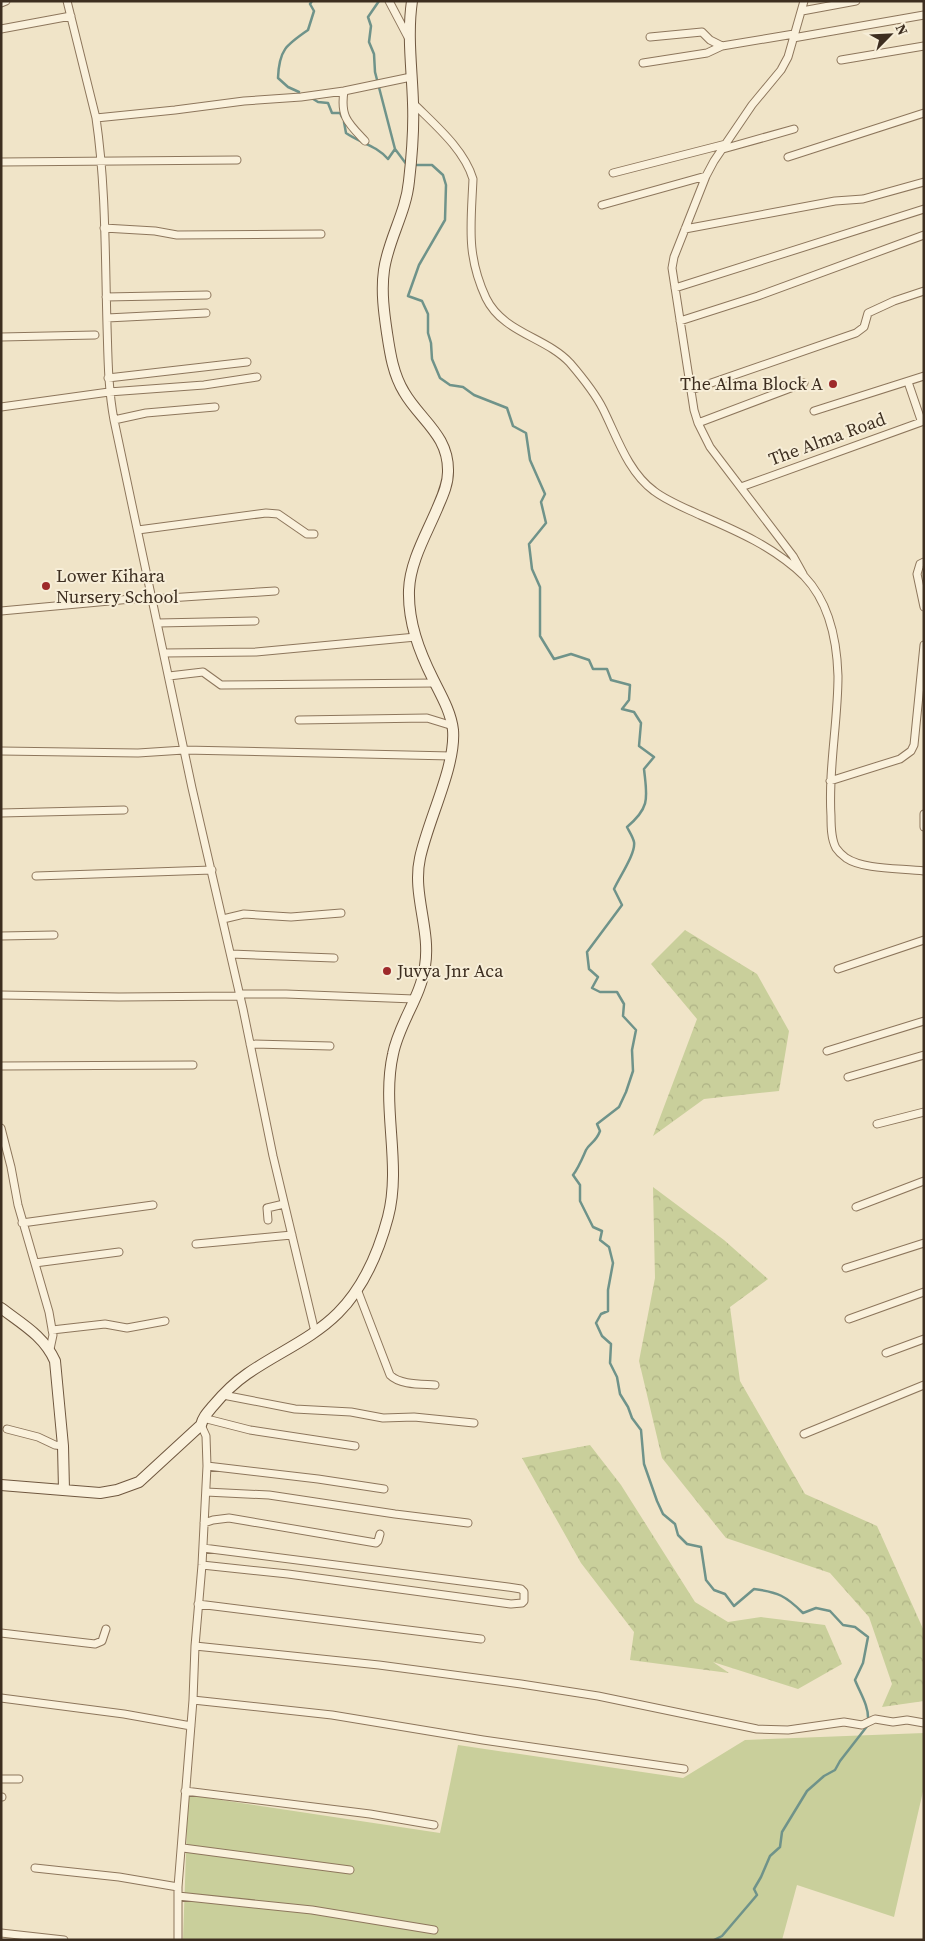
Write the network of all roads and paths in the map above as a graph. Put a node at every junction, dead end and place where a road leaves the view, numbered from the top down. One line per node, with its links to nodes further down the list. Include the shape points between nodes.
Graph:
1 (6, 1): 7 (street)
2 (67, 1): 10 (street)
3 (389, 1): 14 (street)
4 (412, 1): 14 (main road)
5 (804, 1): 8 (street)
6 (856, 1): 8 (street)
7 (1, 2)
8 (802, 11): 12 (street)
9 (924, 15): 12 (street)
10 (71, 16): 11 (street); 23 (street)
11 (1, 29)
12 (793, 36): 15 (street); 26 (street, via 781,70)
13 (650, 37): 15 (street, via 702,32)
14 (410, 42): 19 (main road)
15 (722, 46): 18 (street, via 707,53)
16 (924, 46): 17 (street)
17 (841, 60)
18 (643, 63)
19 (411, 77): 20 (street); 21 (main road)
20 (344, 91): 23 (street); 25 (street, via 343,113)
21 (413, 103): 67 (street, via 453,146 470,171 473,179 472,258 487,300 500,317 569,362 601,406 642,482 680,506 747,536); 74 (main road, via 411,165 404,211 384,269 383,296 394,371 408,399 437,432 445,449 449,471 445,489 413,565 409,589 411,621)
22 (924, 113): 27 (street)
23 (96, 118): 29 (street)
24 (794, 129): 26 (street)
25 (365, 141)
26 (724, 147): 31 (street); 32 (street)
27 (788, 157)
28 (237, 160): 29 (street)
29 (100, 161): 30 (street); 36 (street)
30 (1, 162)
31 (613, 173)
32 (706, 176): 34 (street); 37 (street)
33 (924, 182): 37 (street, via 863,199 835,201)
34 (602, 205)
35 (924, 209): 40 (street)
36 (104, 228): 38 (street, via 177,235); 43 (street)
37 (685, 229): 40 (street, via 672,268)
38 (321, 234)
39 (924, 235): 46 (street)
40 (675, 288): 46 (street)
41 (924, 291): 55 (street, via 868,313 864,327 856,333)
42 (206, 295): 43 (street)
43 (106, 297): 45 (street)
44 (206, 313): 45 (street)
45 (107, 318): 52 (street)
46 (680, 321): 55 (street)
47 (94, 335): 48 (street)
48 (1, 337)
49 (247, 362): 52 (street)
50 (924, 376): 53 (street)
51 (257, 377): 56 (street, via 204,385)
52 (108, 378): 56 (street)
53 (908, 382): 59 (street); 61 (street)
54 (804, 383): 62 (street)
55 (691, 390): 62 (street)
56 (109, 392): 58 (street); 60 (street)
57 (215, 406): 60 (street, via 146,413)
58 (1, 408)
59 (814, 411)
60 (114, 420): 64 (street)
61 (922, 420): 63 (street, The Alma Road)
62 (698, 423): 63 (street, via 710,447)
63 (741, 487): 67 (street, via 793,556)
64 (138, 530): 65 (street, via 266,513 278,514 307,534); 69 (street)
65 (314, 534)
66 (924, 562): 70 (street, via 917,574)
67 (804, 577): 84 (street, via 827,612 834,638 838,675)
68 (275, 591): 69 (street)
69 (153, 598): 71 (street); 73 (street)
70 (924, 608)
71 (1, 611)
72 (255, 621): 73 (street)
73 (158, 623): 76 (street)
74 (416, 637): 76 (street, via 256,652); 78 (main road)
75 (924, 645): 84 (street, via 911,751 900,759)
76 (164, 653): 77 (street)
77 (169, 676): 78 (street, via 202,672 221,685 230,686); 81 (street)
78 (435, 683): 80 (main road)
79 (299, 720): 80 (street, via 426,718)
80 (453, 726): 83 (main road)
81 (184, 750): 82 (street, via 138,753); 83 (street); 90 (street)
82 (1, 751)
83 (451, 756): 103 (main road, via 419,860 417,881 426,965)
84 (830, 781): 91 (street, via 832,833 841,854 858,863)
85 (124, 810): 86 (street)
86 (1, 814)
87 (924, 814): 88 (street)
88 (924, 820): 89 (street)
89 (924, 827)
90 (212, 870): 92 (street); 94 (street)
91 (924, 870)
92 (36, 876)
93 (341, 913): 94 (street, via 291,917 244,914)
94 (223, 919): 98 (street)
95 (54, 935): 96 (street)
96 (1, 936)
97 (924, 940): 100 (street)
98 (231, 954): 99 (street); 101 (street)
99 (334, 958)
100 (838, 969)
101 (240, 995): 102 (street); 103 (street); 105 (street)
102 (1, 996)
103 (414, 999): 127 (main road, via 393,1052 388,1086 390,1212)
104 (924, 1021): 107 (street)
105 (250, 1044): 106 (street); 117 (street)
106 (330, 1046)
107 (827, 1051)
108 (924, 1055): 111 (street)
109 (193, 1065): 110 (street)
110 (1, 1066)
111 (848, 1077)
112 (924, 1112): 113 (street)
113 (877, 1124)
114 (1, 1128): 120 (street)
115 (924, 1181): 118 (street)
116 (153, 1204): 120 (street)
117 (284, 1204): 119 (street, via 267,1208); 121 (street)
118 (856, 1207)
119 (268, 1220)
120 (22, 1223): 125 (street)
121 (292, 1236): 123 (street); 133 (street)
122 (924, 1243): 126 (street)
123 (196, 1244)
124 (119, 1252): 125 (street)
125 (35, 1263): 132 (street)
126 (846, 1268)
127 (357, 1289): 133 (main road, via 336,1315); 137 (street, via 390,1375 402,1382)
128 (924, 1292): 130 (street)
129 (1, 1308): 135 (main road)
130 (849, 1319)
131 (165, 1322): 132 (street, via 127,1328 105,1324)
132 (52, 1330): 135 (street)
133 (315, 1332): 139 (main road, via 244,1376)
134 (924, 1339): 136 (street)
135 (50, 1349): 144 (main road, via 55,1361)
136 (886, 1354)
137 (435, 1385)
138 (924, 1386): 143 (street)
139 (223, 1395): 140 (main road); 141 (street, via 295,1409)
140 (202, 1422): 145 (street); 146 (street); 149 (main road, via 140,1482 100,1492)
141 (474, 1423)
142 (7, 1429): 144 (street)
143 (804, 1434)
144 (63, 1446): 149 (main road)
145 (355, 1446)
146 (208, 1466): 148 (street); 150 (street)
147 (1, 1486): 149 (main road)
148 (384, 1489)
149 (64, 1490)
150 (206, 1492): 151 (street); 152 (street, via 269,1495)
151 (204, 1523): 153 (street, via 229,1518 376,1543); 154 (street)
152 (468, 1523)
153 (380, 1534)
154 (203, 1548): 155 (street); 155 (street, via 508,1587 521,1590 525,1596 522,1603 511,1604)
155 (202, 1565): 156 (street)
156 (198, 1604): 159 (street); 160 (street)
157 (106, 1629): 158 (street, via 102,1641 95,1644)
158 (1, 1633)
159 (481, 1639)
160 (195, 1646): 162 (street); 163 (street, via 521,1684 608,1698 757,1729 788,1730 844,1722 862,1725 875,1719)
161 (1, 1698): 164 (street)
162 (193, 1700): 164 (street); 165 (street, via 332,1715)
163 (924, 1723)
164 (192, 1726): 168 (street)
165 (684, 1769)
166 (1, 1779): 167 (street)
167 (19, 1780)
168 (185, 1792): 169 (street); 170 (street)
169 (434, 1825)
170 (182, 1848): 172 (street); 173 (street)
171 (35, 1868): 173 (street)
172 (350, 1870)
173 (178, 1887): 174 (street)
174 (178, 1896): 175 (street, via 312,1910); 178 (street)
175 (434, 1930)
176 (1, 1933): 177 (street)
177 (64, 1940)
178 (178, 1940)

